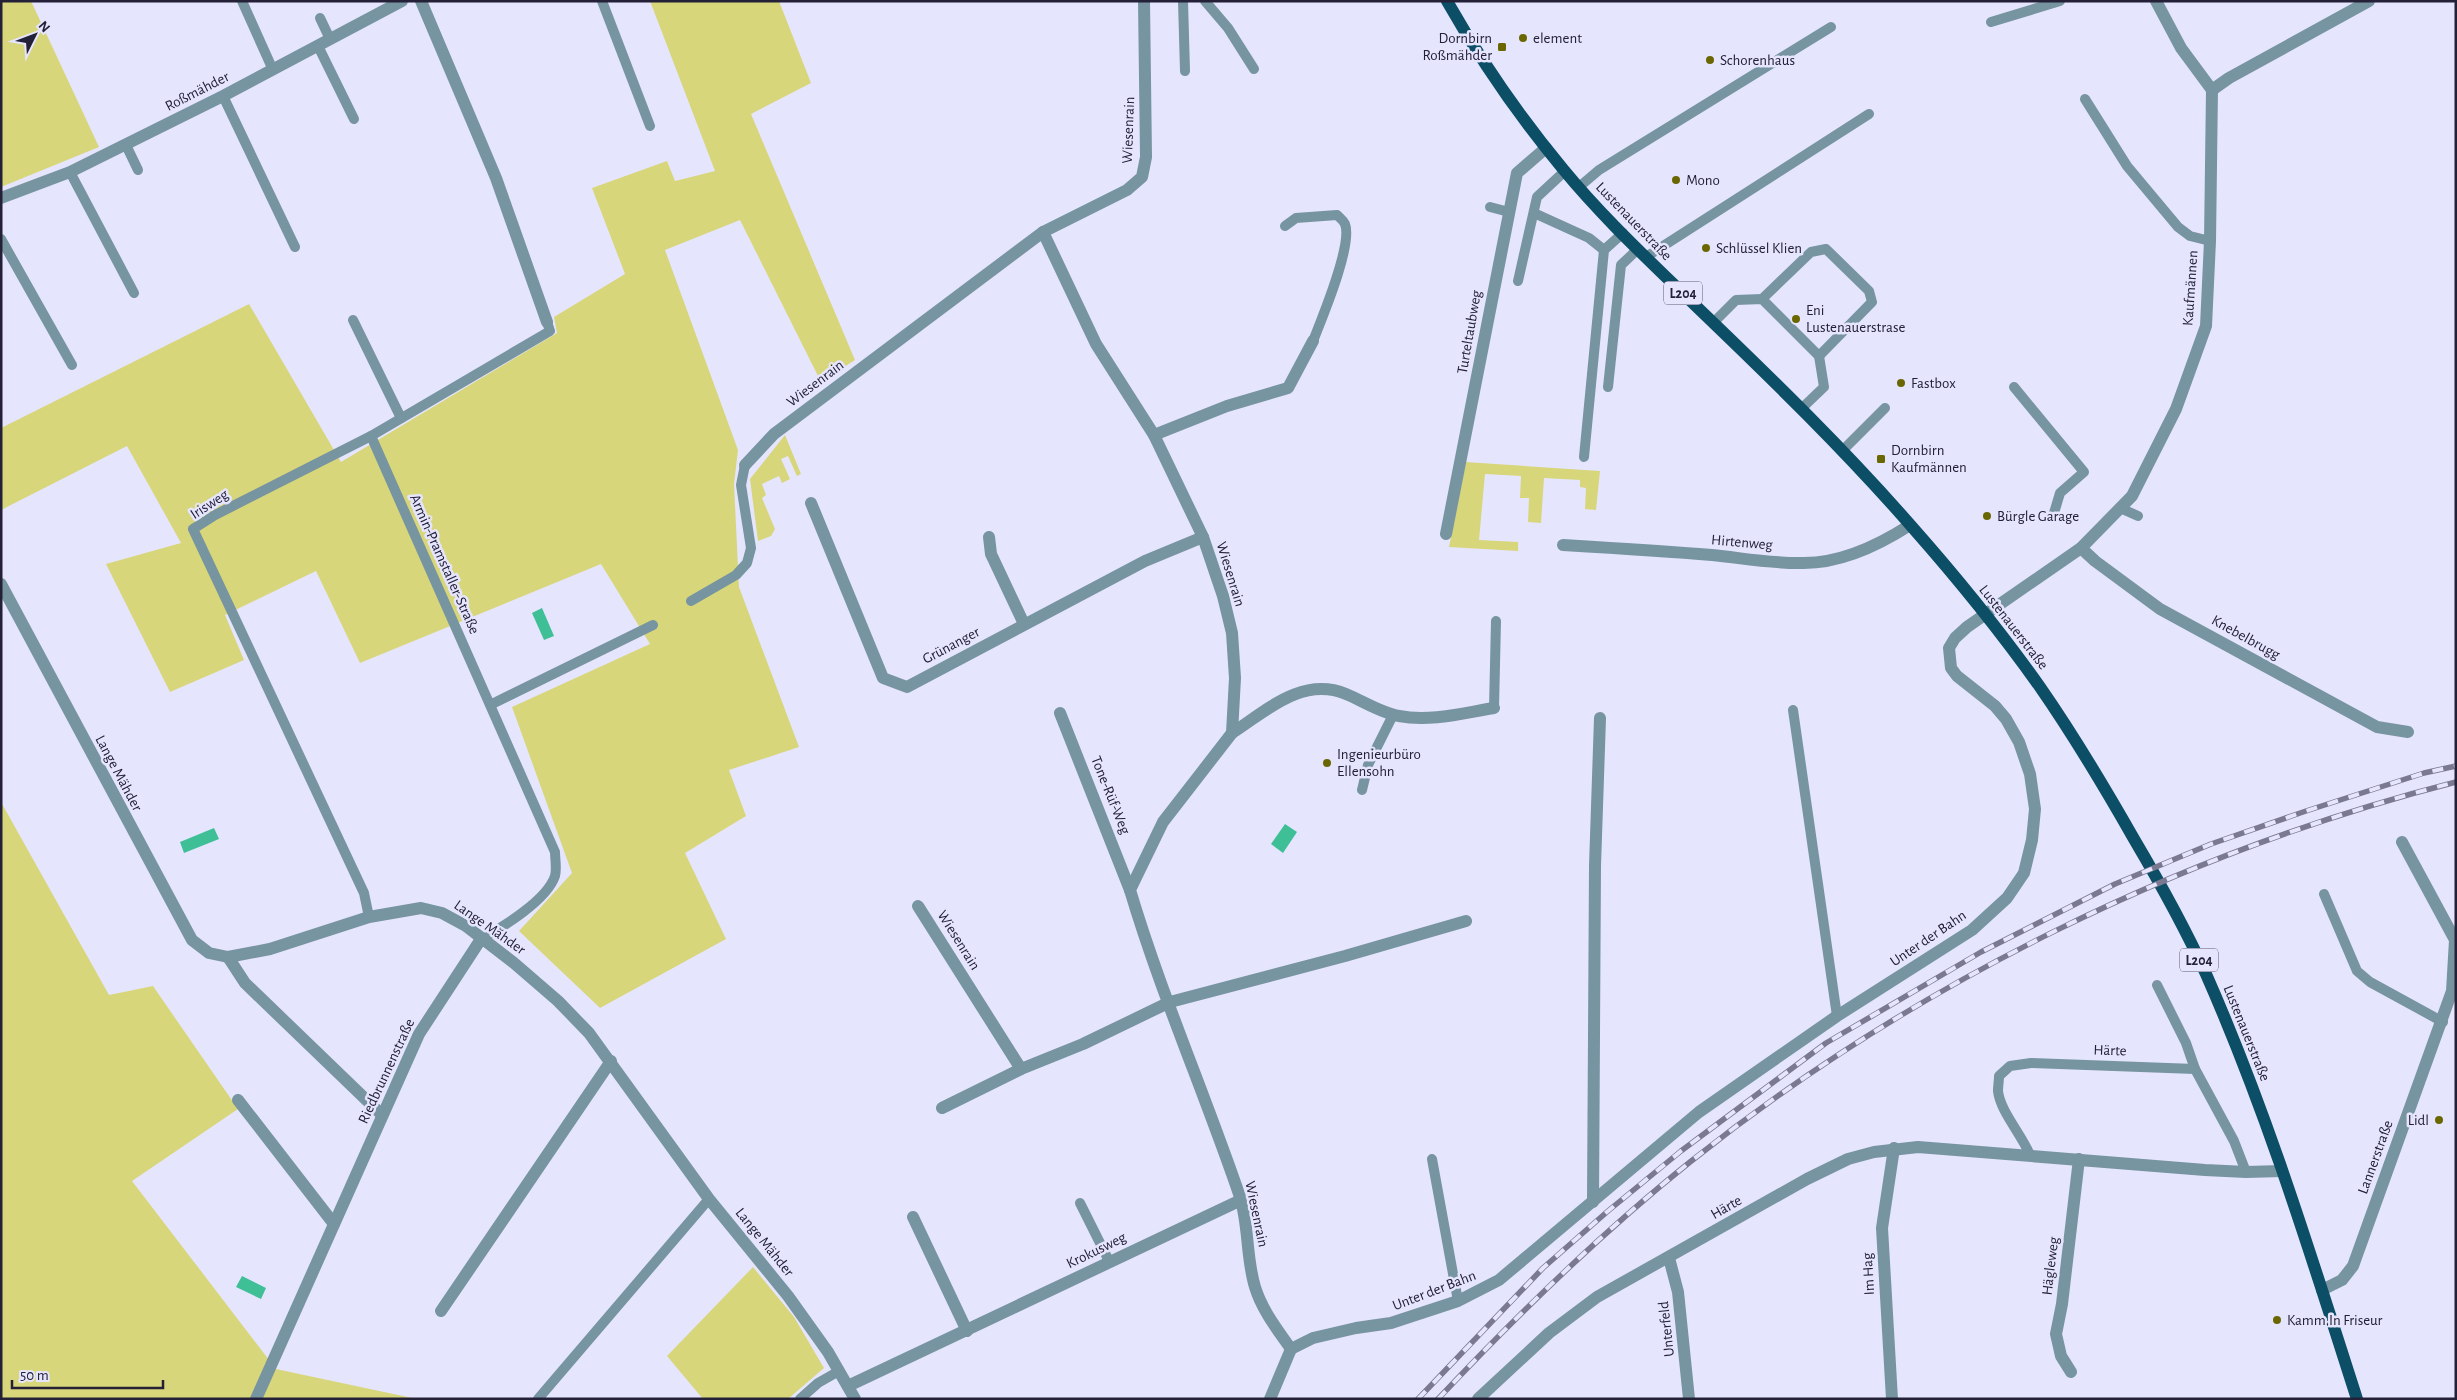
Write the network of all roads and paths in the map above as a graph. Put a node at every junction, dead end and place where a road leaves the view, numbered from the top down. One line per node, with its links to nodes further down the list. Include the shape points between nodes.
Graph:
1 (242, 1): 19 (lane)
2 (402, 1): 16 (street, Roßmähder)
3 (421, 1): 49 (street, via 496,178)
4 (602, 1): 26 (lane)
5 (1144, 1): 38 (street, Wiesenrain, via 1146,157 1142,177 1127,190)
6 (1184, 1): 20 (lane)
7 (1205, 1): 18 (lane, via 1228,28)
8 (1447, 1): 28 (main road, Lustenauerstraße / L204, via 1487,68)
9 (2060, 1): 14 (lane)
10 (2156, 1): 21 (street, via 2181,48)
11 (2369, 1): 12 (street)
12 (2353, 6): 21 (street)
13 (320, 18): 16 (lane)
14 (1991, 22)
15 (1831, 27): 32 (lane, via 1599,170)
16 (330, 39): 17 (street, Roßmähder)
17 (318, 46): 19 (street, Roßmähder); 25 (lane)
18 (1254, 69)
19 (273, 70): 22 (street, Roßmähder)
20 (1185, 71)
21 (2212, 90): 41 (street, Kaufmännen)
22 (223, 96): 27 (street, Roßmähder); 42 (lane)
23 (2085, 100): 41 (lane, via 2126,166 2178,227 2190,236)
24 (1869, 114): 44 (lane)
25 (354, 120)
26 (650, 126)
27 (126, 144): 29 (lane); 31 (street, Roßmähder)
28 (1546, 148): 30 (main road, Lustenauerstraße / L204); 35 (street, Turteltaubweg, via 1517,173)
29 (138, 170)
30 (1565, 171): 32 (main road, Lustenauerstraße / L204); 36 (lane, via 1537,198)
31 (70, 172): 33 (street, Roßmähder); 46 (lane)
32 (1579, 187): 39 (main road, Lustenauerstraße / L204)
33 (1, 198)
34 (1490, 207): 35 (lane)
35 (1509, 212): 69 (street, Turteltaubweg)
36 (1534, 213): 43 (lane, via 1589,238); 45 (lane)
37 (1285, 226): 51 (lane, via 1296,218 1337,215 1344,222 1346,231 1338,276)
38 (1043, 232): 59 (street, Wiesenrain, via 1096,344); 63 (street, Wiesenrain, via 774,434)
39 (1623, 233): 43 (lane); 44 (main road, Lustenauerstraße / L204)
40 (1, 239): 53 (lane)
41 (2210, 241): 65 (street, Kaufmännen, via 2206,326 2199,348 2176,409 2132,496)
42 (295, 247)
43 (1604, 250): 62 (lane)
44 (1642, 253): 50 (main road, Lustenauerstraße / L204); 54 (lane, via 1621,265)
45 (1518, 281)
46 (134, 293)
47 (1762, 299): 50 (lane, via 1736,300); 52 (lane); 52 (lane, via 1811,252 1820,248 1826,249 1869,291 1872,302)
48 (353, 320): 58 (lane)
49 (548, 322): 58 (lane, Irisweg, via 550,331)
50 (1713, 323): 57 (main road, Lustenauerstraße / L204)
51 (1313, 341): 59 (street, via 1288,388 1227,406)
52 (1819, 356): 57 (lane, via 1824,387)
53 (72, 365)
54 (1608, 386)
55 (2014, 388): 66 (lane, via 2084,472 2060,493)
56 (1885, 408): 61 (lane)
57 (1801, 409): 61 (main road, Lustenauerstraße / L204)
58 (401, 418): 60 (lane, Irisweg)
59 (1154, 434): 71 (street, Wiesenrain)
60 (371, 436): 80 (lane, Armin-Pramstaller-Straße); 93 (lane, Irisweg, via 193,529 364,893)
61 (1842, 451): 68 (main road, Lustenauerstraße / L204)
62 (1584, 457)
63 (746, 465): 75 (lane, Wiesenrain, via 741,485 751,548 747,563 736,575)
64 (811, 504): 78 (street, Grünanger, via 883,678 907,687)
65 (2120, 508): 67 (lane); 73 (street, Kaufmännen)
66 (2054, 513)
67 (2138, 516)
68 (1910, 525): 72 (street, Hirtenweg, via 1869,548 1831,560 1804,564); 76 (main road, Lustenauerstraße / L204)
69 (1446, 534)
70 (989, 537): 78 (street, via 991,554)
71 (1203, 537): 78 (street, Grünanger, via 1145,561); 87 (street, Wiesenrain, via 1232,634 1235,678)
72 (1563, 546)
73 (2081, 548): 76 (street, Kaufmännen); 86 (street, Knebelbrugg, via 2160,609 2377,727)
74 (1, 584): 96 (street, Lange Mähder, via 192,940 209,953)
75 (691, 601)
76 (1986, 614): 99 (street, Unter der Bahn, via 1955,638 1949,648 1949,660 1957,676 1995,706 2006,719 2028,767 2035,809 2024,873 2006,898 1972,930); 111 (main road, Lustenauerstraße / L204, via 2042,689 2167,895 2229,1029)
77 (1496, 620): 81 (lane)
78 (1024, 624)
79 (653, 625): 80 (lane)
80 (492, 704): 95 (lane, Armin-Pramstaller-Straße, via 555,852 556,875 545,891 510,923)
81 (1494, 708): 84 (street, via 1422,720)
82 (1793, 710): 99 (lane)
83 (1060, 713): 90 (street, Tone-Rüf-Weg)
84 (1393, 715): 87 (street, via 1344,693 1316,688 1284,698); 88 (lane, via 1368,765)
85 (1600, 718): 115 (street, via 1595,866)
86 (2408, 732)
87 (1232, 733): 90 (street, via 1162,822)
88 (1362, 790)
89 (2402, 842): 100 (street, Lannerstraße, via 2455,940 2452,991)
90 (1130, 890): 98 (street, Wiesenrain, via 1147,946)
91 (2324, 894): 100 (lane, via 2357,971 2370,982)
92 (918, 906): 102 (street, Wiesenrain)
93 (369, 917): 95 (street, Lange Mähder, via 421,908 442,913); 96 (street, Lange Mähder, via 270,949)
94 (1466, 921): 98 (street)
95 (481, 939): 101 (street, Lange Mähder, via 558,1001); 106 (street, Riedbrunnenstraße, via 419,1034)
96 (228, 957): 106 (street, via 245,983)
97 (2157, 985): 103 (lane, via 2186,1043)
98 (1170, 1002): 102 (street, via 1083,1044); 114 (street, Wiesenrain)
99 (1837, 1016): 115 (street, Unter der Bahn, via 1699,1112)
100 (2443, 1022): 121 (street, Lannerstraße, via 2353,1266 2342,1280)
101 (611, 1061): 113 (street, Lange Mähder); 123 (street)
102 (1021, 1069): 105 (street)
103 (2195, 1069): 108 (lane, Härte, via 2031,1063 2010,1066 1999,1076 1998,1092); 112 (lane, via 2234,1141)
104 (238, 1100): 118 (street)
105 (942, 1108)
106 (382, 1115): 118 (street, Riedbrunnenstraße)
107 (1894, 1148): 108 (street, Härte); 119 (street, Härte, via 1841,1162); 136 (street, Im Hag, via 1882,1228)
108 (2030, 1155): 110 (street, Härte)
109 (1432, 1159): 122 (lane)
110 (2079, 1159): 112 (street, Härte); 127 (street, Hägleweg, via 2056,1334 2060,1356)
111 (2282, 1171): 112 (street, Härte); 121 (main road, Lustenauerstraße / L204)
112 (2246, 1172)
113 (709, 1199): 126 (street, Lange Mähder, via 788,1296); 130 (lane)
114 (1241, 1200): 120 (street, Krokusweg); 125 (street, Wiesenrain, via 1255,1286 1269,1319)
115 (1593, 1202): 122 (street, Unter der Bahn, via 1499,1280)
116 (1080, 1203): 120 (lane)
117 (913, 1217): 124 (street)
118 (334, 1224): 129 (street, Riedbrunnenstraße)
119 (1669, 1258): 134 (street, Härte, via 1578,1310); 135 (street, Unterfeld, via 1678,1292)
120 (1109, 1261): 124 (street, Krokusweg)
121 (2322, 1290): 137 (main road, Lustenauerstraße / L204)
122 (1458, 1301): 125 (street, Unter der Bahn, via 1391,1323 1313,1338)
123 (441, 1310)
124 (966, 1331): 128 (street, Krokusweg)
125 (1290, 1349): 133 (street)
126 (839, 1371): 128 (street, Lange Mähder); 131 (lane)
127 (2071, 1372)
128 (848, 1386): 132 (street, Lange Mähder)
129 (256, 1399)
130 (538, 1399)
131 (800, 1399)
132 (855, 1399)
133 (1270, 1399)
134 (1478, 1399)
135 (1689, 1399)
136 (1892, 1399)
137 (2357, 1399)

